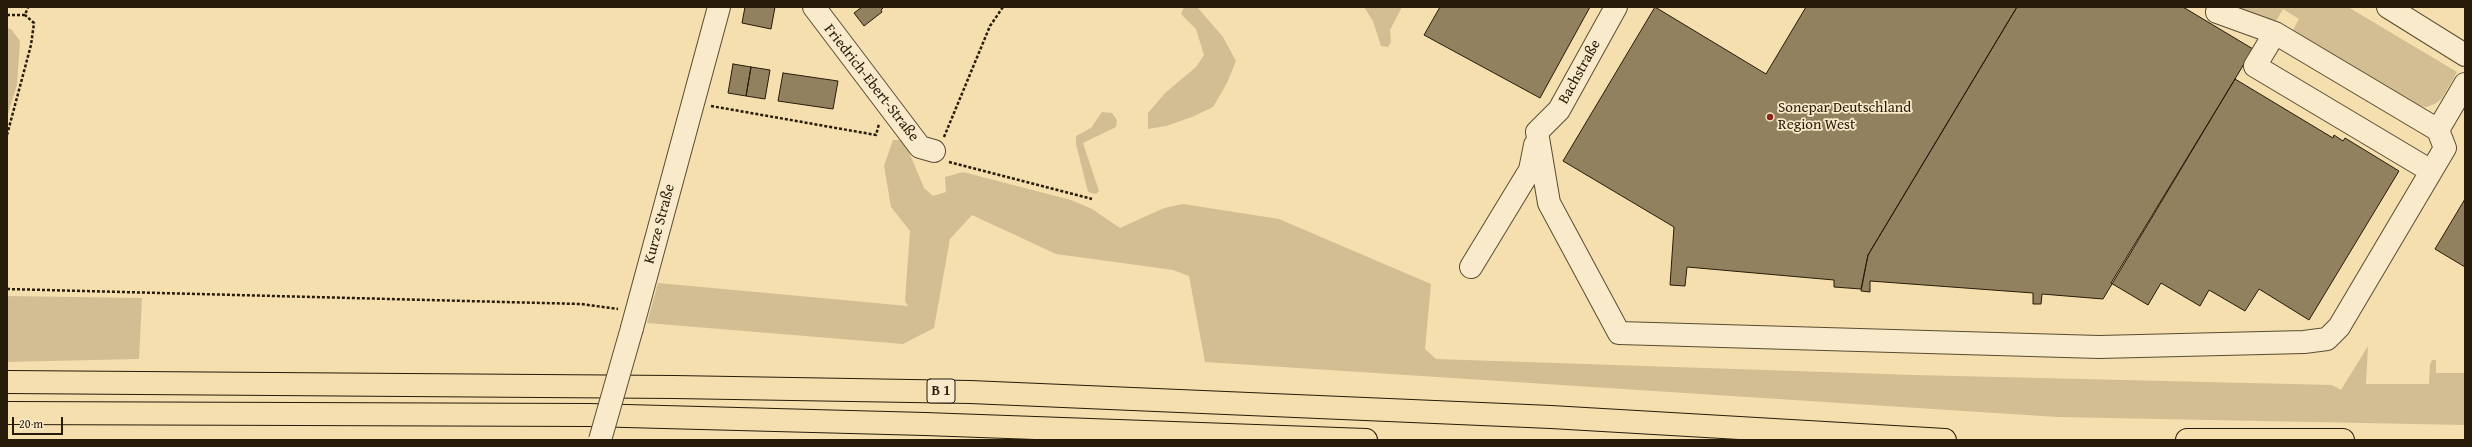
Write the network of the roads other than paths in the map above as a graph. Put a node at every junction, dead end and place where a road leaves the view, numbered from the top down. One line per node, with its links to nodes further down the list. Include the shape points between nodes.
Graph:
1 (719, 7): 16 (street, Kurze Straße, bridge)
2 (814, 7): 11 (street, Friedrich-Ebert-Straße, via 920,147)
3 (1616, 7): 10 (street, Bachstraße, via 1559,110)
4 (2220, 7): 6 (street, via 2217,12)
5 (2388, 7): 7 (street)
6 (2274, 33): 9 (street); 12 (street, via 2255,66)
7 (2465, 55)
8 (2465, 84): 9 (street)
9 (2438, 130): 12 (street, via 2445,148)
10 (1537, 132): 12 (street, via 1549,203 1619,333 2099,347 2304,342 2327,339 2339,327); 13 (street, via 1530,170)
11 (934, 151)
12 (2431, 171)
13 (1471, 267)
14 (7, 382): 18 (highway, B 1, via 970,392 1535,416)
15 (7, 413): 17 (highway, B 1, via 589,415)
16 (600, 440)
17 (1366, 440)
18 (1944, 440)
19 (2187, 440): 20 (highway)
20 (2344, 440)

